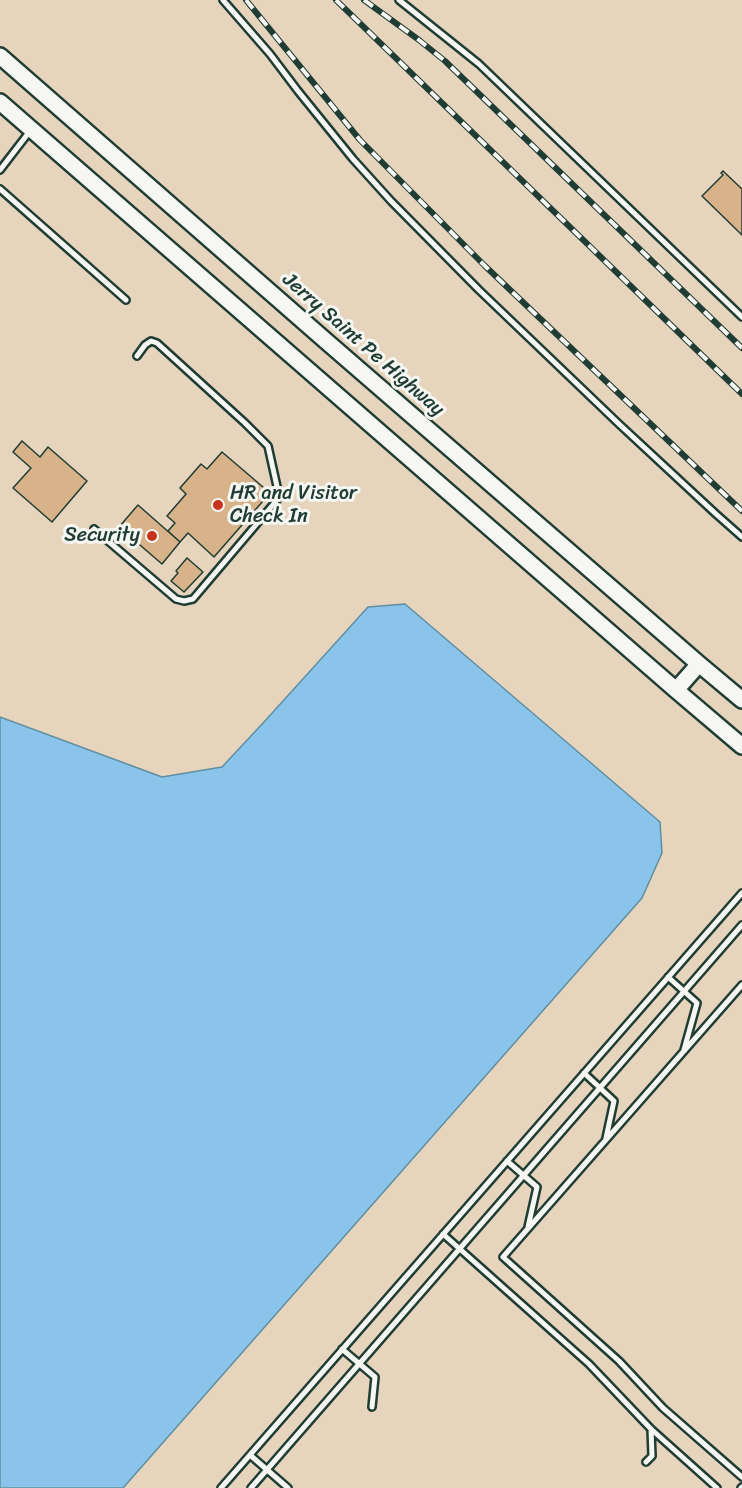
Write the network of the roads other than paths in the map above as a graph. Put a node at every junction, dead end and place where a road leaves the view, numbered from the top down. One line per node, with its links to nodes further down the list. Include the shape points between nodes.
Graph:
1 (223, 0): 12 (lane, via 391,201 479,290)
2 (399, 0): 9 (lane, via 479,64)
3 (0, 56): 13 (main road, Jerry Saint Pe Highway)
4 (0, 102): 5 (main road)
5 (31, 129): 6 (lane); 14 (main road)
6 (0, 170)
7 (0, 189): 8 (lane)
8 (126, 300)
9 (742, 317)
10 (137, 356): 11 (lane, via 151,341 157,343 268,446 277,500 193,599 184,601 176,599)
11 (94, 529)
12 (742, 537)
13 (699, 664): 14 (main road); 15 (main road, Jerry Saint Pe Highway)
14 (675, 690): 16 (main road)
15 (742, 700)
16 (742, 746)
17 (742, 893): 19 (lane)
18 (742, 925): 21 (lane)
19 (668, 977): 21 (lane); 23 (lane)
20 (742, 985): 22 (lane)
21 (684, 991): 22 (lane, via 697,1003); 24 (lane)
22 (683, 1051): 25 (lane)
23 (584, 1073): 24 (lane); 26 (lane)
24 (600, 1088): 25 (lane, via 614,1101); 27 (lane)
25 (606, 1139): 28 (lane)
26 (507, 1161): 27 (lane); 29 (lane)
27 (524, 1175): 28 (lane, via 537,1187); 30 (lane)
28 (527, 1229): 38 (lane, via 503,1257)
29 (443, 1234): 30 (lane); 31 (lane)
30 (460, 1249): 32 (lane); 34 (lane, via 589,1364)
31 (342, 1349): 32 (lane); 35 (lane)
32 (360, 1363): 33 (lane, via 375,1377); 37 (lane)
33 (372, 1407)
34 (651, 1429): 36 (lane, via 652,1456); 42 (lane)
35 (250, 1455): 37 (lane); 39 (lane)
36 (646, 1462)
37 (266, 1470): 40 (lane); 41 (lane)
38 (742, 1477)
39 (221, 1488)
40 (250, 1488)
41 (288, 1488)
42 (717, 1488)

